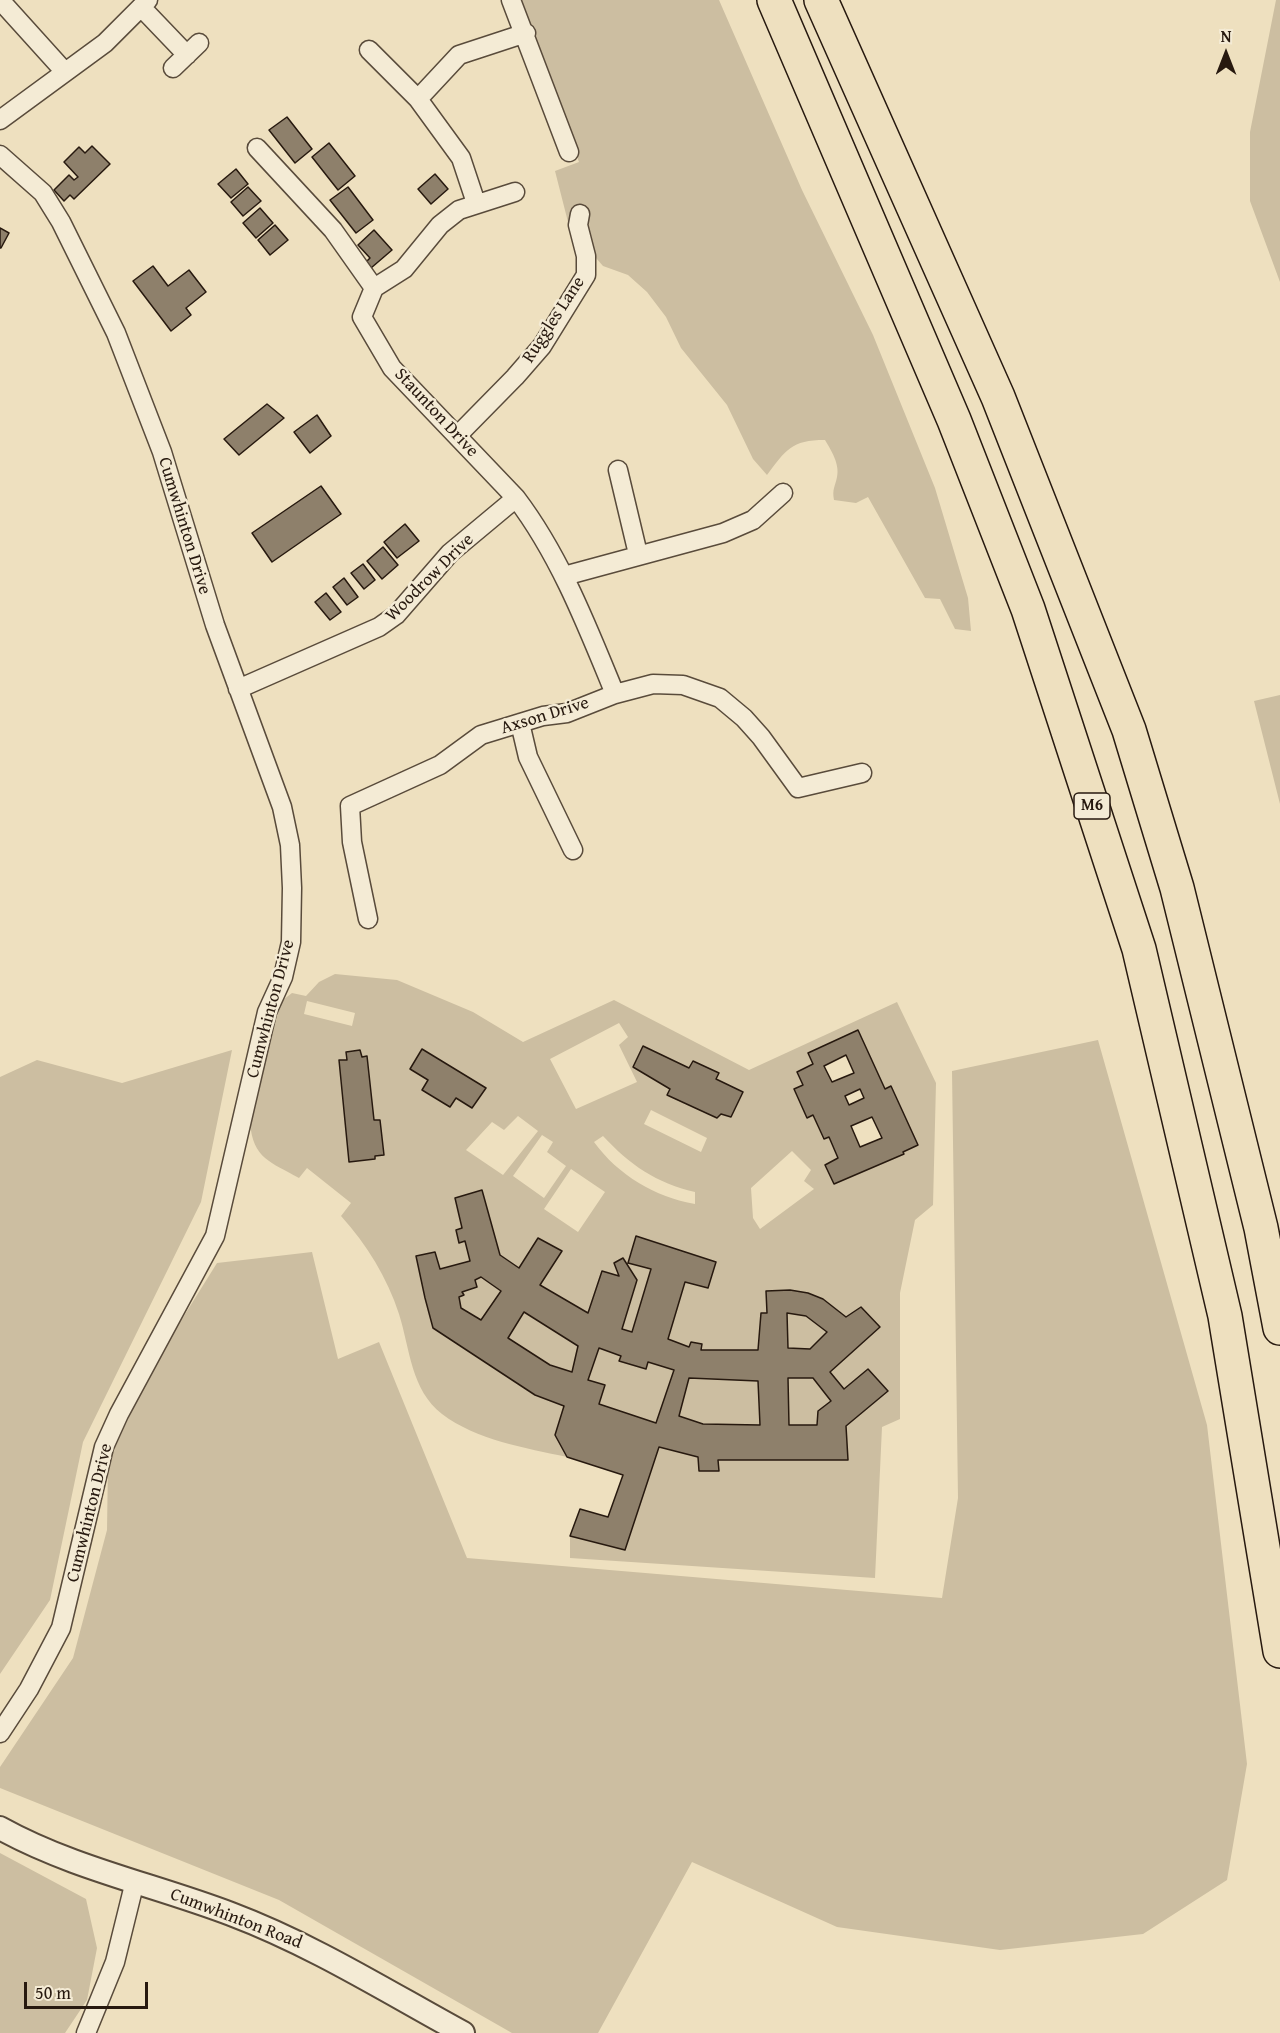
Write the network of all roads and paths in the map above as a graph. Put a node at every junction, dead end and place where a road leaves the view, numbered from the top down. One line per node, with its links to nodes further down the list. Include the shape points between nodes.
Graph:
1 (0, 0): 9 (street)
2 (511, 0): 6 (street)
3 (774, 0): 32 (highway, M6, via 954,420 1028,609 1139,949 1225,1316)
4 (821, 0): 31 (highway, via 998,397 1129,730 1180,899 1262,1228)
5 (145, 4): 8 (street, via 193,49); 9 (street, via 105,43)
6 (526, 33): 10 (street, via 459,55); 13 (street)
7 (369, 50): 10 (street)
8 (173, 68)
9 (65, 72): 11 (street)
10 (418, 99): 16 (street, via 461,158)
11 (0, 120)
12 (257, 148): 18 (street, via 333,230)
13 (569, 152)
14 (0, 155): 25 (street, Cumwhinton Drive, via 43,193 116,333 162,452 197,571)
15 (515, 192): 16 (street)
16 (476, 203): 18 (street, via 440,225 404,269)
17 (579, 214): 19 (street, Ruggles Lane, via 586,275 542,346)
18 (374, 288): 19 (street, Staunton Drive, via 362,317 392,368)
19 (457, 436): 22 (street, Staunton Drive)
20 (618, 470): 23 (street)
21 (783, 493): 23 (street, via 753,520 723,533)
22 (516, 498): 24 (street, Staunton Drive); 25 (street, Woodrow Drive, via 450,553 396,615 379,627)
23 (638, 554): 24 (street)
24 (564, 576): 26 (street, Staunton Drive)
25 (238, 689): 33 (street, Cumwhinton Drive, via 282,807 290,845 291,942 283,977 267,1012 215,1236 104,1447 61,1628)
26 (615, 694): 27 (street, Axson Drive, via 567,713); 28 (street, Axson Drive, via 652,684 684,685 720,698 761,737 798,788)
27 (520, 723): 29 (street, via 528,757); 30 (street, Axson Drive, via 482,735 440,765 350,806 352,842)
28 (862, 773)
29 (573, 850)
30 (368, 919)
31 (1280, 1328)
32 (1280, 1651)
33 (0, 1733)
34 (0, 1828): 35 (street, Cumwhinton Road, via 91,1868)
35 (135, 1881): 36 (street, via 115,1962); 37 (street, Cumwhinton Road, via 273,1931 387,1988)
36 (86, 2033)
37 (463, 2033)

